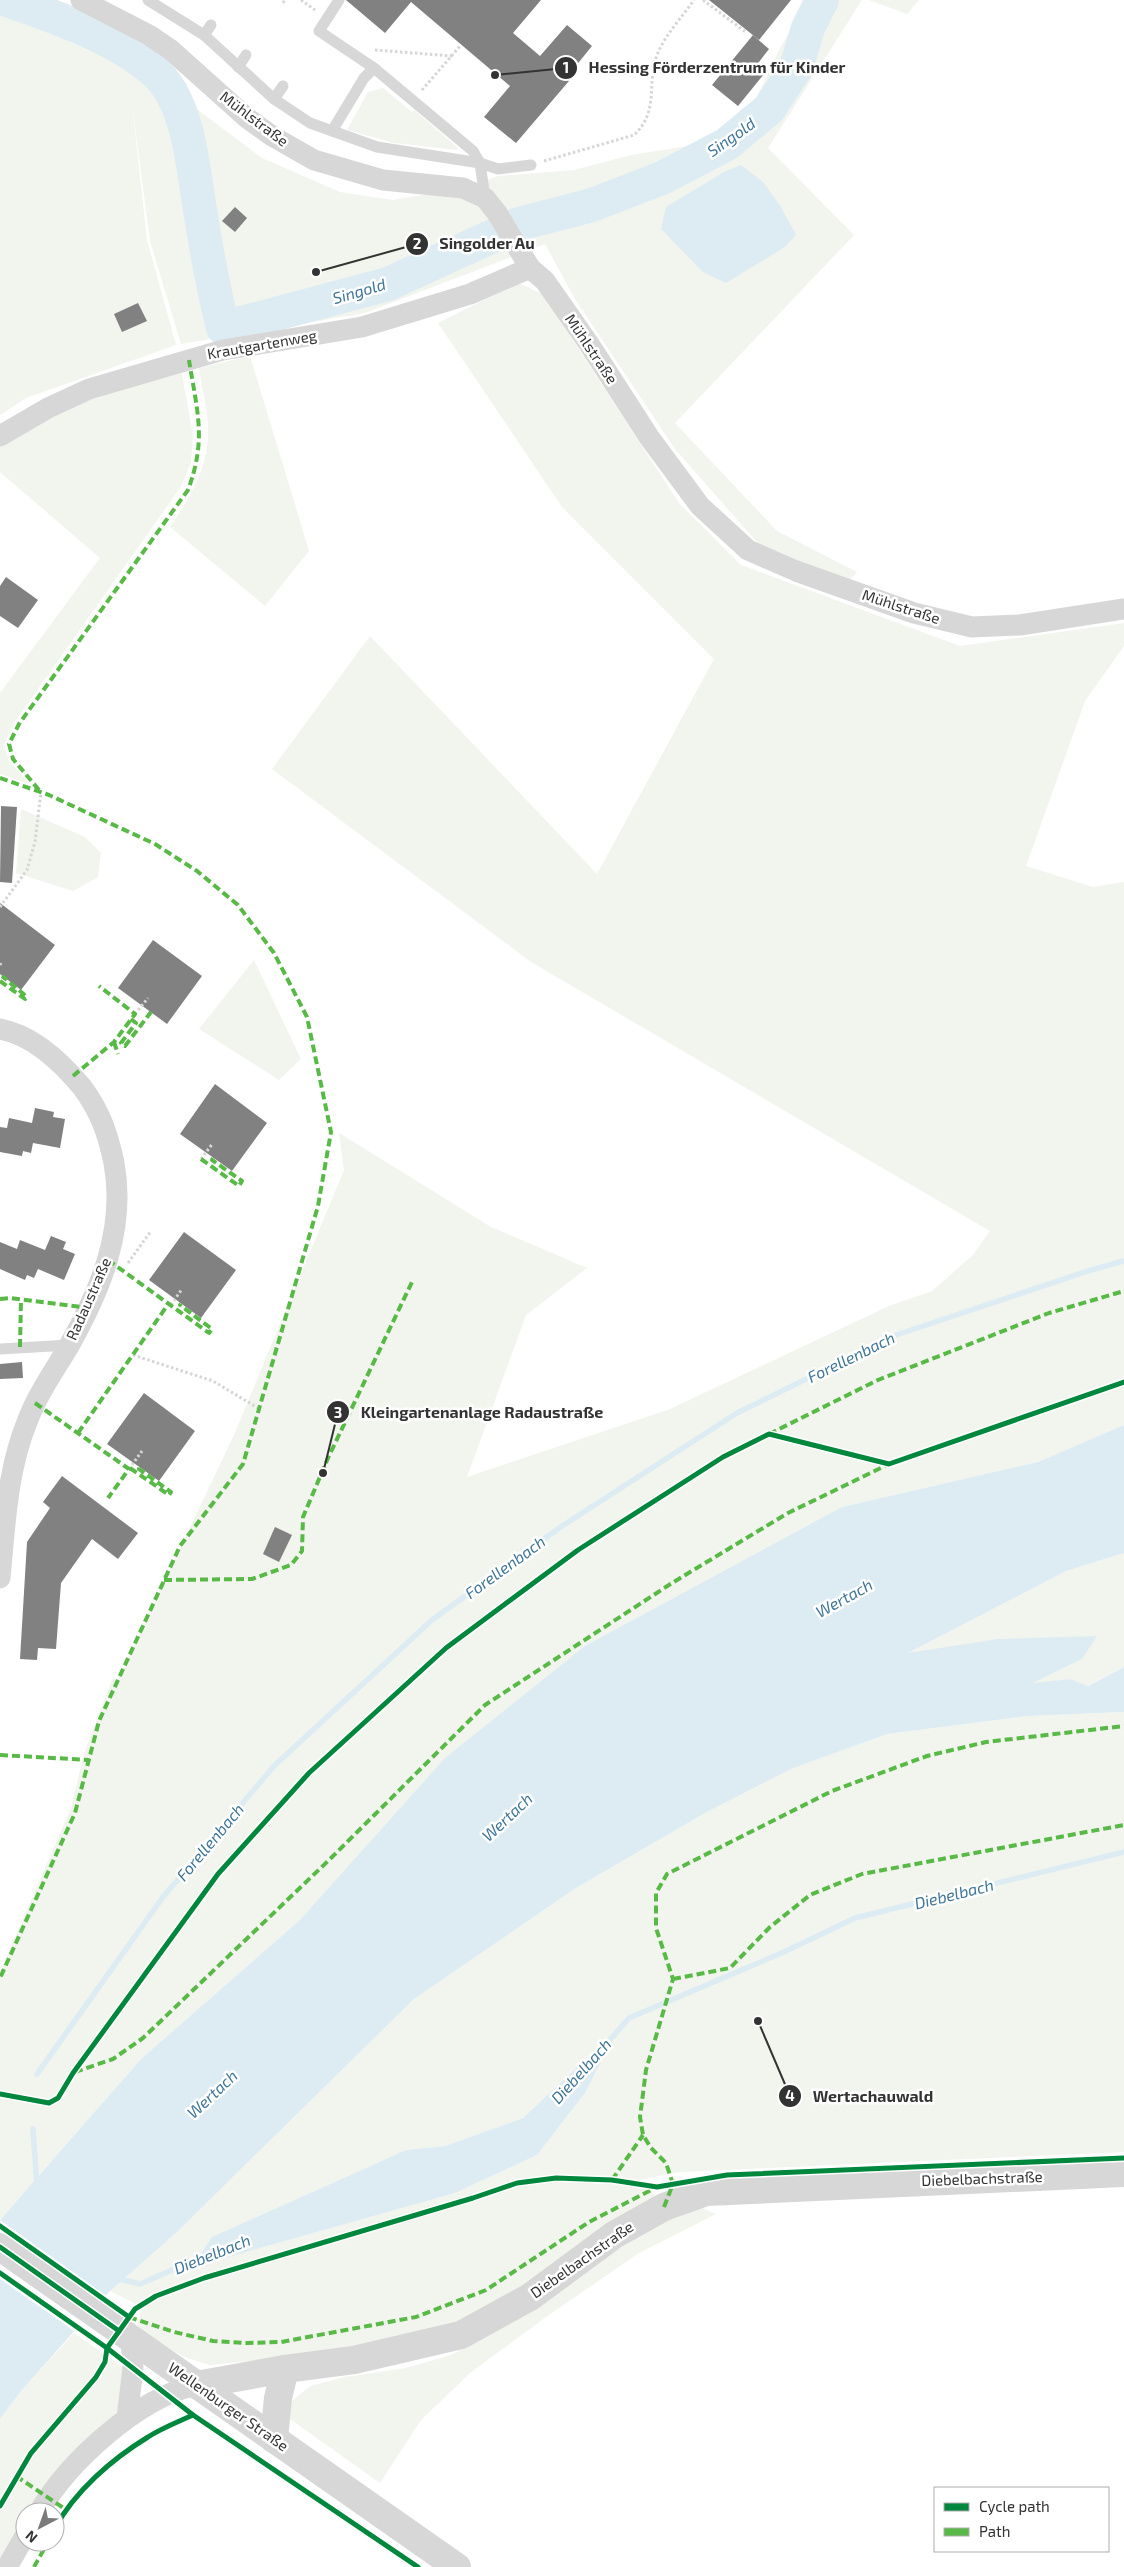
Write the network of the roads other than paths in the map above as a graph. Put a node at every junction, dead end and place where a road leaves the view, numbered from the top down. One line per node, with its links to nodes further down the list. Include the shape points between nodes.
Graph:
1 (81, 0): 16 (street, Mühlstraße, via 157,40 247,118 314,160 383,180 463,188)
2 (148, 0): 5 (lane)
3 (174, 0): 5 (lane)
4 (339, 0): 10 (lane, via 319,30)
5 (167, 10): 7 (lane)
6 (211, 25): 7 (lane)
7 (204, 35): 9 (lane)
8 (246, 55): 9 (lane)
9 (238, 67): 12 (lane)
10 (374, 68): 13 (lane, via 364,78); 14 (lane, via 473,151)
11 (282, 86): 12 (lane)
12 (274, 99): 13 (lane, via 310,123)
13 (332, 131): 14 (lane, via 376,147)
14 (480, 163): 15 (lane, via 498,169); 16 (lane)
15 (531, 165)
16 (491, 205): 17 (street, Mühlstraße)
17 (530, 268): 18 (street, Krautgartenweg, via 470,294 362,328 223,350 89,389); 19 (street, Mühlstraße, via 545,281 649,437 700,506 748,550 796,571 914,613 972,627 1020,625)
18 (0, 436)
19 (1124, 609)
20 (0, 1030): 21 (street, Radaustraße, via 29,1041 73,1076 93,1101 105,1124 111,1148 117,1183 117,1221 108,1260 89,1308)
21 (69, 1345): 22 (lane); 23 (street, Radaustraße, via 26,1423 7,1508)
22 (0, 1349)
23 (0, 1578)
24 (1124, 2173): 27 (street, Diebelbachstraße, via 706,2192 664,2207 614,2235 530,2297 461,2335 354,2360)
25 (0, 2248): 26 (street, Wellenburger Straße)
26 (131, 2340): 28 (street, Wellenburger Straße); 29 (street, via 133,2368)
27 (285, 2369): 28 (street, Diebelbachstraße); 30 (street)
28 (196, 2385): 29 (street, via 168,2393); 30 (street, Wellenburger Straße)
29 (127, 2418): 31 (street, via 94,2447)
30 (274, 2439): 34 (street, Wellenburger Straße)
31 (45, 2502)
32 (16, 2552): 33 (street)
33 (7, 2567)
34 (457, 2567)

